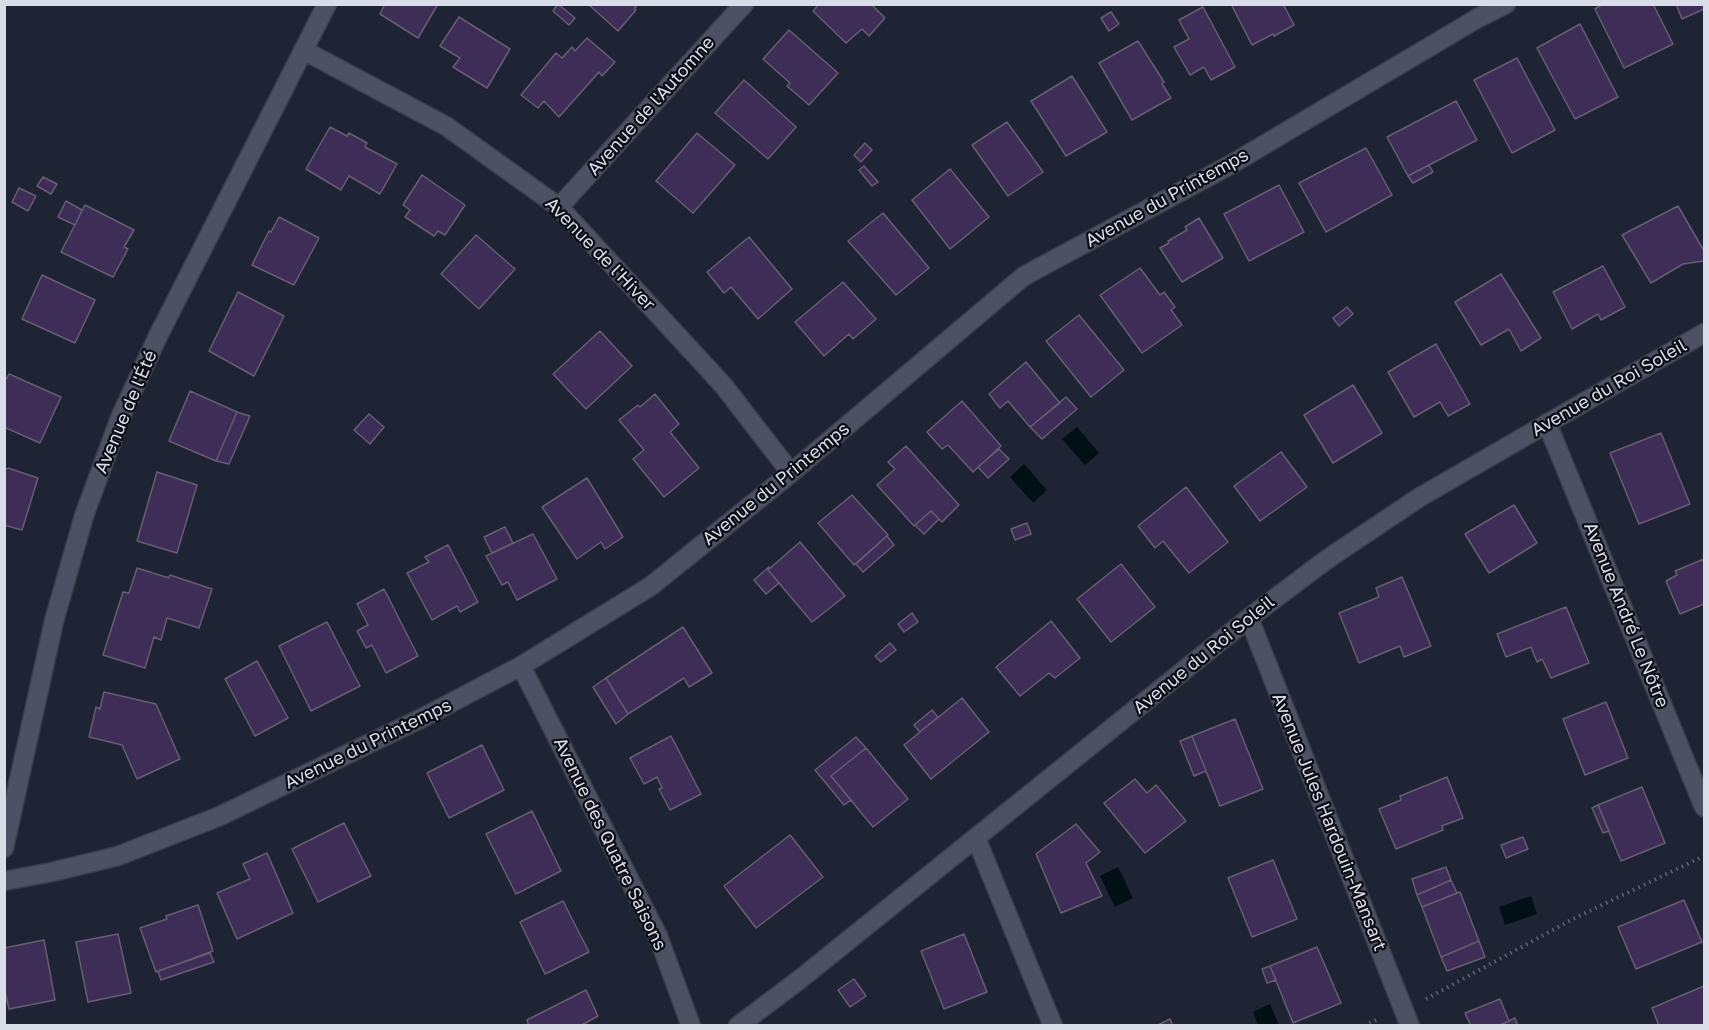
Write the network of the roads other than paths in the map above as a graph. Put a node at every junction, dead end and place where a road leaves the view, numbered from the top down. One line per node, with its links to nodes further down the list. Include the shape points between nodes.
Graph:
1 (327, 4): 4 (street, Avenue de l'Été)
2 (744, 4): 5 (street, Avenue de l'Automne)
3 (1506, 4): 8 (street, Avenue du Printemps, via 1230,165 1024,276)
4 (303, 50): 5 (street, Avenue de l'Hiver, via 446,126); 13 (street, Avenue de l'Été, via 158,336 116,429 84,516 54,621)
5 (559, 207): 8 (street, Avenue de l'Hiver, via 723,385)
6 (1704, 333): 7 (street, Avenue du Roi Soleil)
7 (1547, 423): 9 (street, Avenue du Roi Soleil, via 1420,497); 11 (street, Avenue André Le Nôtre)
8 (791, 473): 10 (street, Avenue du Printemps, via 651,585)
9 (1249, 618): 12 (street, Avenue du Roi Soleil); 18 (street, Avenue Jules Hardouin-Mansart)
10 (521, 666): 14 (street, Avenue du Printemps, via 220,816 118,856); 15 (street, Avenue des Quatre Saisons, via 657,936)
11 (1704, 807)
12 (976, 838): 16 (street, Avenue du Roi Soleil); 17 (street)
13 (4, 848)
14 (4, 881)
15 (691, 1026)
16 (738, 1026)
17 (1053, 1026)
18 (1410, 1026)

